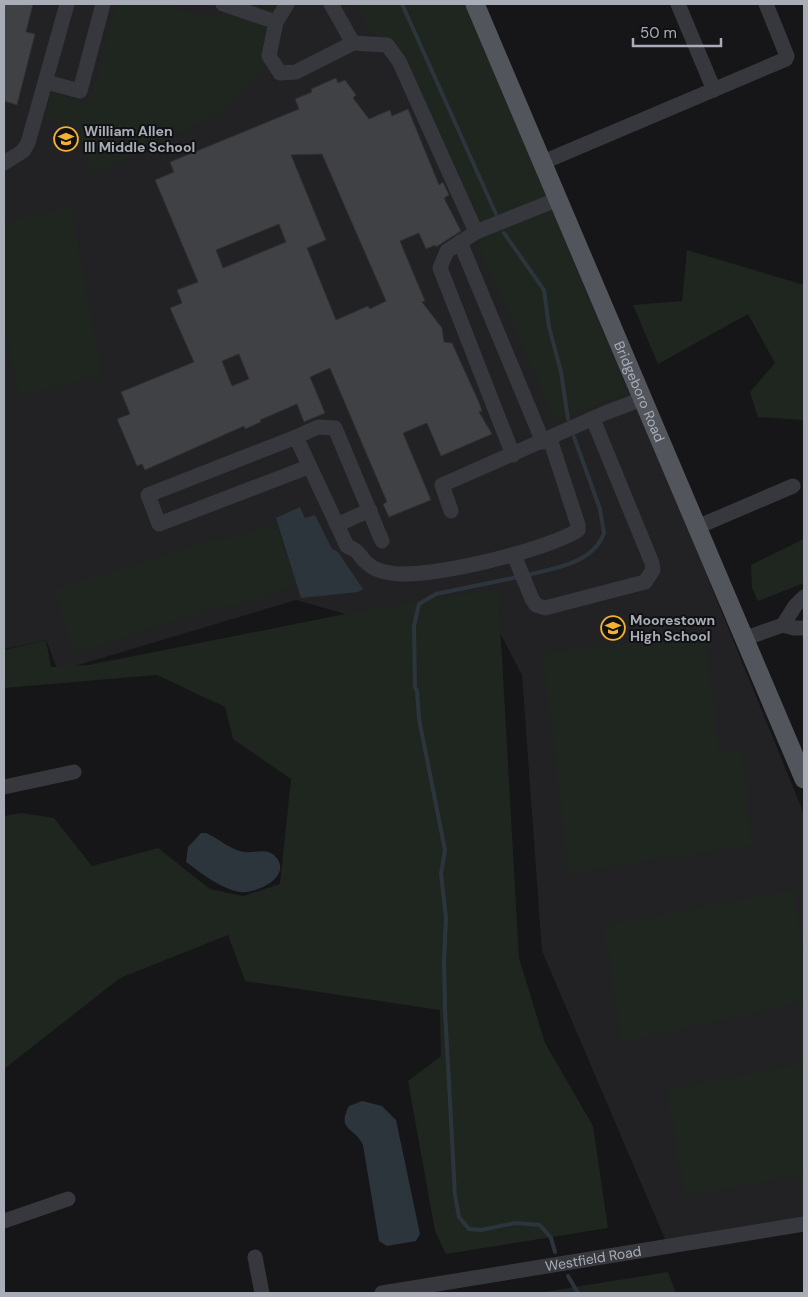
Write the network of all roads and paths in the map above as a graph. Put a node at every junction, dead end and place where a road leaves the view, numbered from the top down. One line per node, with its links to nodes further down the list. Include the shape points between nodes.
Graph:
1 (67, 4): 11 (street)
2 (102, 4): 11 (street, via 80,91)
3 (223, 4): 9 (street)
4 (288, 4): 9 (street)
5 (331, 4): 10 (street)
6 (475, 4): 13 (main road, Bridgeboro Road)
7 (678, 4): 12 (street)
8 (766, 4): 12 (street, via 786,59)
9 (276, 22): 10 (street, via 269,56 280,73 296,72)
10 (353, 43): 16 (street, via 387,44 399,60)
11 (46, 82): 14 (street, via 28,143 23,151)
12 (714, 90): 13 (street)
13 (541, 162): 15 (main road, Bridgeboro Road)
14 (4, 163)
15 (556, 200): 16 (street); 18 (main road, Bridgeboro Road)
16 (476, 232): 17 (street)
17 (460, 242): 21 (street); 22 (street, via 447,251 440,268)
18 (642, 399): 19 (street); 28 (main road, Bridgeboro Road)
19 (593, 419): 21 (street); 30 (street, via 652,563 650,576 645,582 546,608 536,605 532,599)
20 (296, 437): 23 (street); 23 (street, via 148,495 159,524); 25 (street, via 318,427 335,428)
21 (547, 440): 22 (street); 30 (street, via 578,530)
22 (513, 455): 26 (street, via 442,486)
23 (308, 467): 27 (street)
24 (793, 486): 28 (street)
25 (370, 510): 27 (street); 29 (street)
26 (451, 511)
27 (337, 525): 30 (street, via 347,546 359,551 366,563 392,573 412,575)
28 (697, 527): 34 (main road, Bridgeboro Road)
29 (382, 541)
30 (514, 555)
31 (804, 598): 32 (street, via 794,606)
32 (783, 625): 33 (street); 34 (street)
33 (804, 628)
34 (746, 638): 36 (main road, Bridgeboro Road)
35 (74, 772): 37 (street)
36 (804, 778)
37 (4, 787)
38 (68, 1199): 39 (street)
39 (4, 1221)
40 (804, 1224): 43 (street, Westfield Road)
41 (255, 1257): 42 (street)
42 (262, 1293)
43 (382, 1293)

